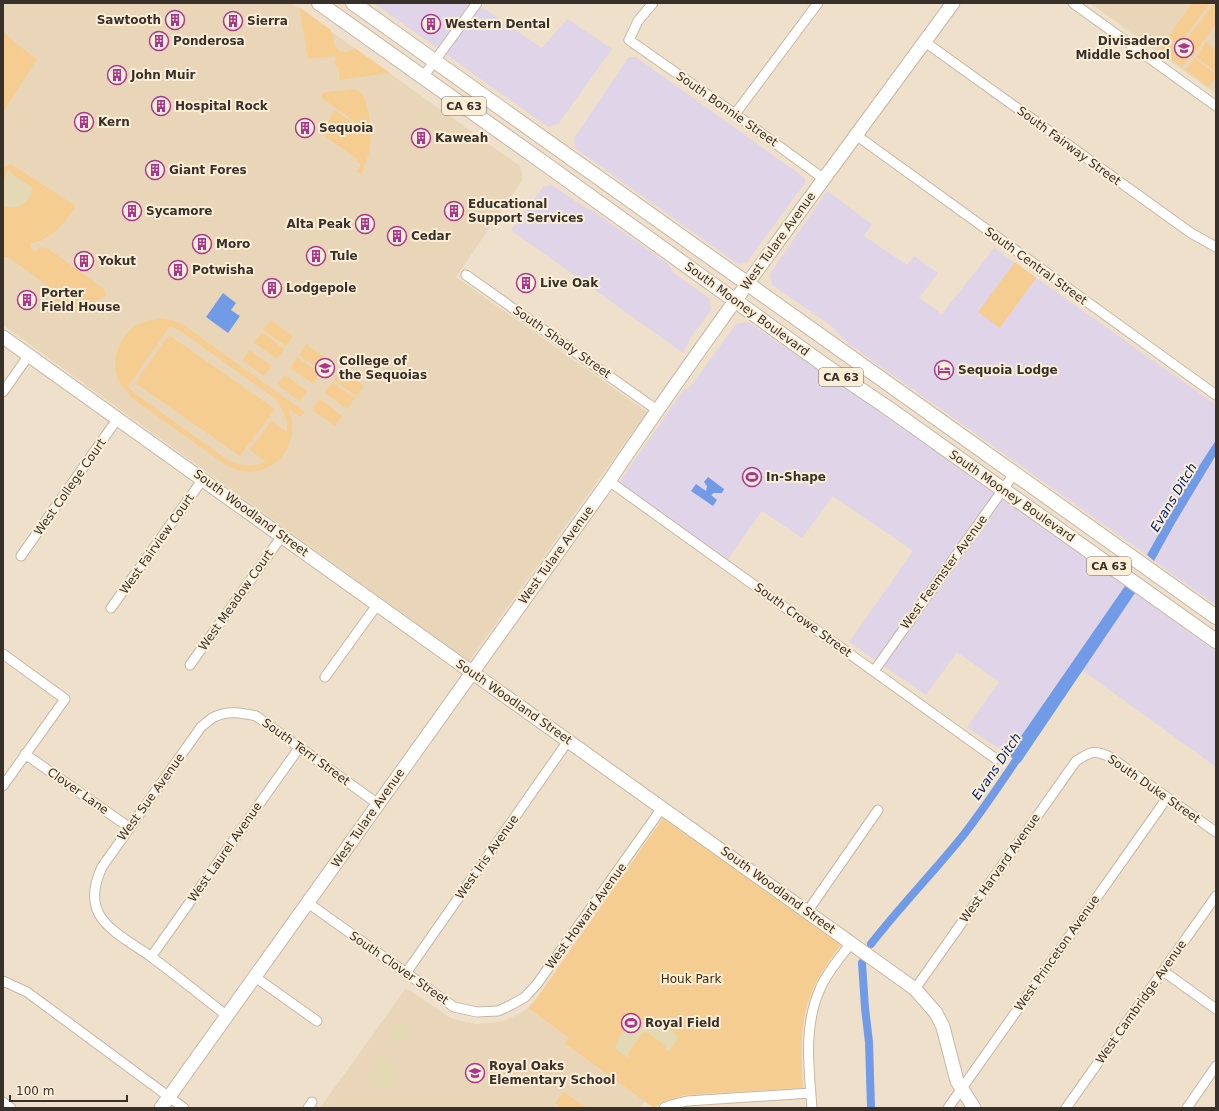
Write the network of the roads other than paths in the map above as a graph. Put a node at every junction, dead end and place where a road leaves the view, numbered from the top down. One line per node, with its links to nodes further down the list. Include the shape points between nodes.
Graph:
1 (319, 3): 10 (main road, South Mooney Boulevard / CA 63)
2 (353, 3): 9 (main road, South Mooney Boulevard / CA 63)
3 (477, 3): 9 (street)
4 (652, 3): 12 (street, South Bonnie Street, via 638,21 630,40)
5 (818, 3): 12 (street)
6 (953, 3): 8 (street, West Tulare Avenue)
7 (1072, 3): 11 (street)
8 (925, 42): 13 (street, West Tulare Avenue); 15 (street, South Fairway Street, via 1191,233)
9 (435, 61): 10 (street); 17 (main road, South Mooney Boulevard / CA 63)
10 (423, 77): 18 (main road, South Mooney Boulevard / CA 63)
11 (1216, 106)
12 (735, 114): 14 (street, South Bonnie Street)
13 (856, 135): 14 (street, West Tulare Avenue); 22 (street, South Central Street)
14 (824, 179): 17 (street, West Tulare Avenue)
15 (1216, 247)
16 (466, 275): 23 (street, South Shady Street)
17 (748, 283): 18 (street, West Tulare Avenue); 25 (main road, South Mooney Boulevard / CA 63)
18 (735, 301): 23 (street, West Tulare Avenue); 28 (main road, South Mooney Boulevard / CA 63)
19 (3, 336): 20 (street, South Woodland Street)
20 (29, 355): 21 (street); 24 (street, South Woodland Street)
21 (3, 392)
22 (1216, 395)
23 (657, 410): 27 (street, West Tulare Avenue)
24 (118, 418): 26 (street, South Woodland Street); 30 (street, West College Court)
25 (1014, 474): 28 (street, West Feemster Avenue); 34 (main road, South Mooney Boulevard / CA 63)
26 (203, 479): 29 (street, South Woodland Street); 33 (street, West Fairview Court)
27 (609, 481): 39 (street, South Crowe Street); 40 (street, West Tulare Avenue)
28 (1003, 490): 31 (main road, South Mooney Boulevard / CA 63); 39 (street, West Feemster Avenue)
29 (282, 536): 32 (street, South Woodland Street); 38 (street, West Meadow Court)
30 (21, 556)
31 (1100, 559): 35 (main road, via 1164,593); 36 (main road, South Mooney Boulevard / CA 63)
32 (377, 605): 40 (street, South Woodland Street); 41 (street)
33 (111, 608)
34 (1216, 617)
35 (1216, 630)
36 (1216, 641)
37 (3, 654): 46 (street, via 65,699)
38 (190, 665)
39 (874, 671): 47 (street, South Crowe Street)
40 (472, 672): 43 (street, South Woodland Street); 50 (street, West Tulare Avenue)
41 (325, 677)
42 (229, 713): 44 (street, South Terri Street, via 239,712 256,716); 53 (street, West Sue Avenue, via 214,717 202,727)
43 (568, 741): 51 (street, South Woodland Street); 61 (street, West Iris Avenue)
44 (299, 748): 50 (street, South Terri Street); 59 (street, West Laurel Avenue)
45 (1090, 752): 49 (street, South Duke Street, via 1110,757); 64 (street, West Harvard Avenue, via 1076,761)
46 (25, 754): 48 (street); 53 (street, Clover Lane)
47 (996, 759)
48 (3, 786)
49 (1167, 798): 54 (street, South Duke Street); 70 (street, West Princeton Avenue)
50 (378, 804): 56 (street, West Tulare Avenue)
51 (662, 808): 57 (street, South Woodland Street); 66 (street, West Howard Avenue, via 537,984 525,997)
52 (878, 810): 57 (street)
53 (130, 828): 59 (street, West Sue Avenue, via 102,867 96,879 94,899 99,914 109,927)
54 (1216, 832)
55 (1216, 896): 60 (street, West Cambridge Avenue)
56 (308, 903): 61 (street, South Clover Street); 62 (street, West Tulare Avenue)
57 (807, 912): 58 (street, South Woodland Street)
58 (851, 943): 64 (street, South Woodland Street); 71 (street, via 827,976 810,1019 808,1042)
59 (151, 957): 67 (street)
60 (1163, 971): 65 (street); 80 (street, West Cambridge Avenue)
61 (406, 973): 66 (street, South Clover Street, via 454,1007 477,1012)
62 (255, 977): 67 (street, West Tulare Avenue); 68 (street)
63 (3, 981): 73 (street, via 27,992)
64 (915, 989): 70 (street, South Woodland Street, via 936,1013 943,1027 954,1074)
65 (1216, 1009)
66 (498, 1011)
67 (228, 1016): 73 (street, West Tulare Avenue)
68 (317, 1021)
69 (1216, 1066): 81 (street)
70 (961, 1089): 78 (street, West Princeton Avenue); 79 (street, South Woodland Street)
71 (811, 1093): 76 (street, via 687,1101); 77 (street)
72 (3, 1102): 74 (street)
73 (165, 1103): 75 (street)
74 (11, 1108)
75 (184, 1108)
76 (664, 1108)
77 (812, 1108)
78 (948, 1108)
79 (974, 1108)
80 (1066, 1108)
81 (1187, 1108)

